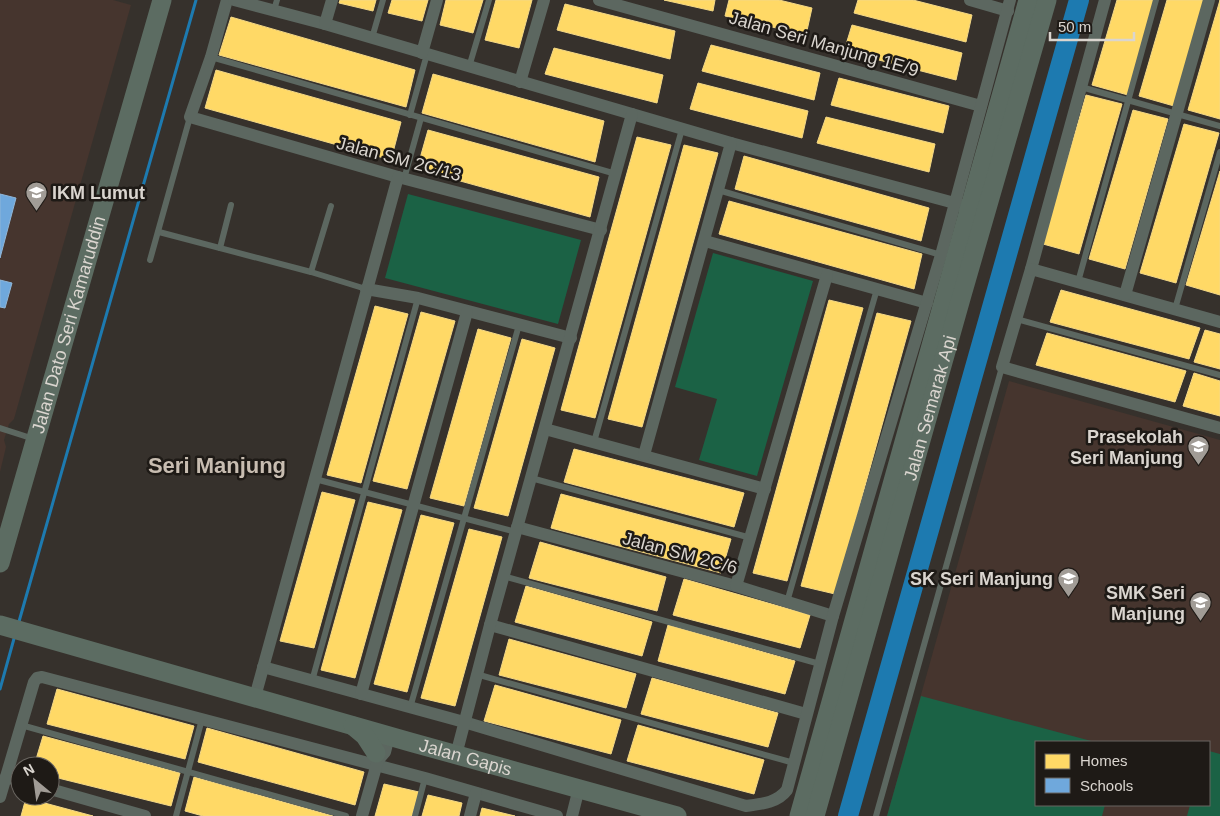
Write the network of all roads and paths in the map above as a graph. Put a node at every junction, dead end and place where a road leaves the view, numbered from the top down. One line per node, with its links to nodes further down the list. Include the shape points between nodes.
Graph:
1 (162, 0): 69 (street, Jalan Dato Seri Kamaruddin)
2 (227, 0): 22 (street)
3 (234, 0): 17 (street)
4 (332, 0): 19 (street)
5 (383, 0): 20 (lane)
6 (437, 0): 21 (street)
7 (489, 0): 23 (lane)
8 (544, 0): 24 (street)
9 (599, 0): 16 (street, Jalan Seri Manjung 1E/9)
10 (970, 0): 18 (street)
11 (1028, 0): 42 (street, Jalan Semarak Api)
12 (1047, 0): 42 (street, Jalan Semarak Api)
13 (1105, 0): 25 (street)
14 (1156, 0): 26 (lane)
15 (1209, 0): 29 (street)
16 (621, 3): 27 (street, Jalan Seri Manjung 1E/9)
17 (275, 5): 19 (street)
18 (1009, 5): 27 (street)
19 (326, 24): 20 (street)
20 (372, 38): 21 (street)
21 (424, 53): 23 (street); 30 (lane)
22 (211, 57): 30 (lane); 31 (street)
23 (470, 67): 24 (street)
24 (520, 82): 28 (street)
25 (1081, 86): 26 (lane); 49 (street)
26 (1129, 100): 29 (lane); 52 (lane)
27 (981, 106): 42 (street)
28 (632, 114): 34 (street); 37 (street)
29 (1177, 114): 33 (lane); 55 (street)
30 (410, 115): 32 (lane)
31 (190, 117): 38 (street, Jalan SM 2C/13); 44 (lane)
32 (421, 118): 37 (lane); 38 (lane)
33 (1220, 126)
34 (682, 129): 35 (street); 70 (lane)
35 (731, 143): 39 (street); 42 (street)
36 (1220, 152): 58 (lane)
37 (616, 174): 43 (street)
38 (401, 178): 43 (street, Jalan SM 2C/13); 53 (street)
39 (718, 190): 45 (street); 47 (lane)
40 (231, 205): 46 (lane)
41 (331, 206): 50 (lane)
42 (970, 207): 47 (street); 110 (street, Jalan Semarak Api)
43 (600, 230): 63 (street)
44 (159, 232): 46 (lane); 48 (lane)
45 (705, 241): 51 (street); 71 (street)
46 (220, 248): 50 (lane)
47 (941, 255): 57 (street)
48 (150, 260)
49 (1031, 269): 52 (street); 60 (street)
50 (311, 272): 53 (lane)
51 (827, 275): 54 (street); 74 (street)
52 (1078, 282): 55 (street)
53 (366, 289): 56 (street); 73 (street)
54 (878, 289): 57 (street); 83 (lane)
55 (1126, 295): 58 (street)
56 (418, 298): 59 (street); 75 (lane)
57 (927, 303): 84 (street)
58 (1175, 309): 61 (street)
59 (467, 312): 62 (street); 76 (street)
60 (1016, 319): 64 (street); 65 (lane)
61 (1220, 322)
62 (519, 325): 63 (street); 77 (lane)
63 (571, 338): 68 (street)
64 (1002, 367): 67 (street); 120 (lane)
65 (1220, 374)
66 (0, 428): 69 (lane)
67 (1220, 428)
68 (545, 429): 70 (street); 72 (street)
69 (35, 439): 80 (street, Jalan Dato Seri Kamaruddin)
70 (594, 442): 71 (street)
71 (644, 455): 74 (street)
72 (531, 478): 78 (street); 79 (lane)
73 (315, 479): 75 (lane); 88 (street)
74 (765, 489): 79 (street)
75 (364, 492): 76 (lane); 90 (lane)
76 (414, 505): 77 (lane); 91 (street)
77 (464, 518): 78 (lane); 93 (lane)
78 (517, 529): 81 (street); 82 (street, Jalan SM 2C/6)
79 (750, 538): 82 (street)
80 (0, 563)
81 (504, 576): 85 (street); 87 (lane)
82 (736, 586): 83 (street, Jalan SM 2C/6)
83 (787, 602): 84 (street, Jalan SM 2C/6)
84 (833, 616): 87 (street)
85 (490, 625): 89 (street); 94 (street)
86 (10, 628): 92 (street, Jalan Gapis)
87 (820, 664): 94 (street)
88 (263, 667): 90 (street); 92 (street)
89 (476, 674): 96 (street); 100 (lane)
90 (312, 681): 91 (street)
91 (361, 694): 93 (street)
92 (255, 696): 98 (street, Jalan Gapis, via 352,726)
93 (410, 708): 96 (street)
94 (806, 714): 100 (street)
95 (202, 718): 97 (street, via 42,677 34,682); 98 (street); 101 (lane)
96 (464, 722): 99 (street); 100 (street, via 746,806 781,797 787,790)
97 (21, 724): 101 (lane); 102 (street)
98 (381, 750): 99 (street, Jalan Gapis, via 410,742); 104 (street); 114 (street)
99 (456, 754): 105 (street, Jalan Gapis)
100 (794, 763)
101 (188, 771): 112 (lane); 113 (lane)
102 (6, 777): 103 (street); 108 (street)
103 (10, 778)
104 (425, 778): 107 (street); 115 (lane)
105 (579, 788): 118 (street); 119 (street, Jalan Gapis)
106 (60, 792): 111 (street)
107 (476, 793): 109 (street); 116 (street)
108 (0, 797)
109 (523, 811): 117 (street)
110 (807, 814)
111 (145, 816)
112 (176, 816)
113 (346, 816)
114 (362, 816)
115 (415, 816)
116 (470, 816)
117 (557, 816)
118 (572, 816)
119 (677, 816)
120 (876, 816)

